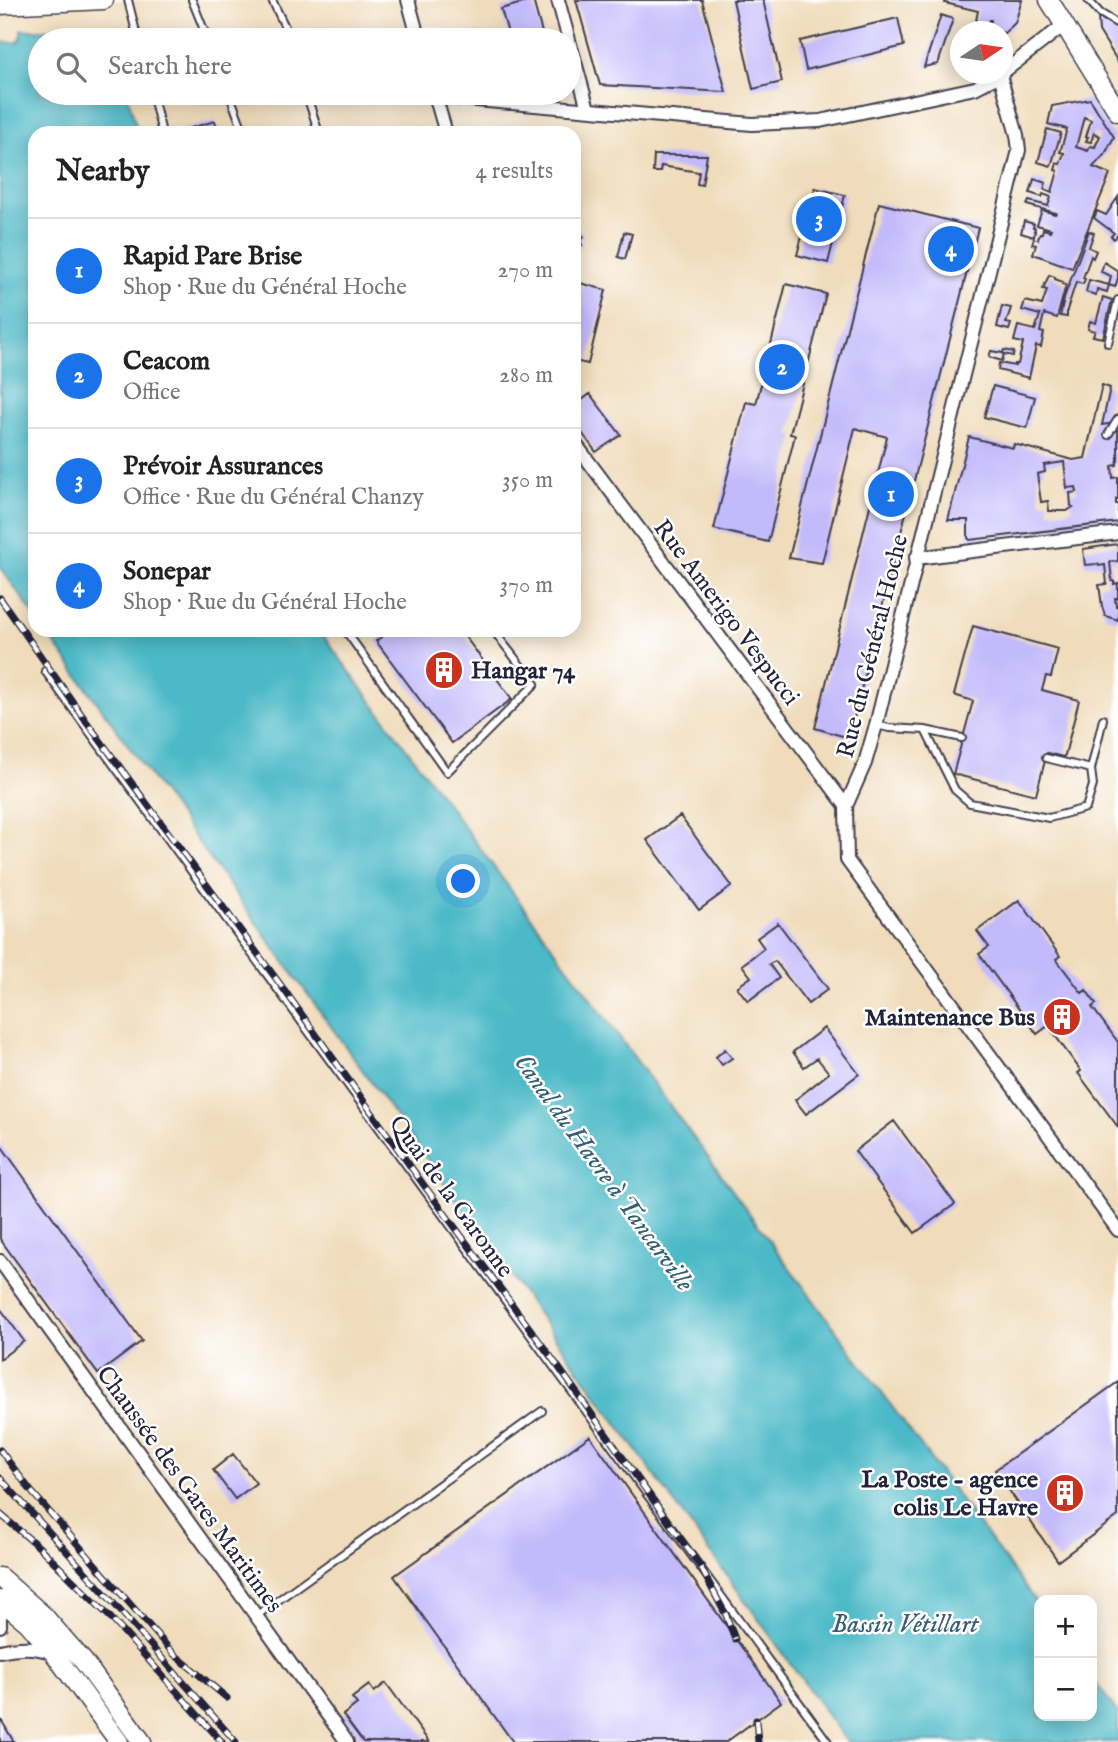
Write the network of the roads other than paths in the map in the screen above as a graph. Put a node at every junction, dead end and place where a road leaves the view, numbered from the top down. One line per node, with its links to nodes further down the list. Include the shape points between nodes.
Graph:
1 (104, 0): 9 (main road)
2 (128, 0): 12 (lane)
3 (192, 0): 13 (lane)
4 (272, 0): 14 (lane)
5 (408, 0): 15 (street)
6 (558, 0): 16 (street)
7 (1049, 0): 11 (main road)
8 (1088, 0): 10 (lane)
9 (0, 5)
10 (1118, 24)
11 (1064, 25): 17 (street); 27 (main road)
12 (135, 28)
13 (203, 28)
14 (286, 28)
15 (416, 28)
16 (566, 28)
17 (1013, 65)
18 (581, 84): 26 (street)
19 (984, 84): 26 (street, via 820,121 752,124)
20 (1004, 84): 38 (street, Rue du Général Hoche, via 1019,150)
21 (155, 105): 28 (lane)
22 (234, 105): 29 (lane)
23 (310, 105): 30 (lane)
24 (438, 105): 31 (street)
25 (547, 105): 26 (street)
26 (588, 109)
27 (1118, 112)
28 (160, 126)
29 (241, 126)
30 (317, 126)
31 (444, 126)
32 (1118, 300): 33 (lane)
33 (1108, 343)
34 (1118, 419): 35 (lane)
35 (1108, 435)
36 (581, 451): 48 (street, Rue Amerigo Vespucci)
37 (1118, 533): 38 (street)
38 (916, 558): 43 (street, Rue du Général Hoche)
39 (350, 637): 40 (lane, via 447,772 535,684)
40 (499, 637)
41 (45, 671): 62 (lane, Quai de la Garonne)
42 (1103, 719): 47 (lane)
43 (876, 725): 44 (lane); 48 (street, Rue du Général Hoche)
44 (925, 730): 45 (lane); 47 (lane, via 955,790 970,803 1049,818 1086,808 1093,785)
45 (962, 738)
46 (1045, 758): 47 (lane)
47 (1091, 769)
48 (846, 806): 49 (street, Rue du Général Hoche, via 847,860)
49 (1118, 1230)
50 (0, 1261): 55 (street, Chaussée des Gares Maritimes)
51 (542, 1412): 55 (lane)
52 (0, 1577): 60 (main road, via 43,1615 84,1662)
53 (0, 1600): 58 (main road)
54 (0, 1616): 56 (street)
55 (256, 1616): 61 (street, Chaussée des Gares Maritimes)
56 (0, 1626)
57 (0, 1651): 58 (street, via 36,1647)
58 (53, 1652): 59 (main road)
59 (119, 1742)
60 (142, 1742)
61 (347, 1742)
62 (828, 1742)

